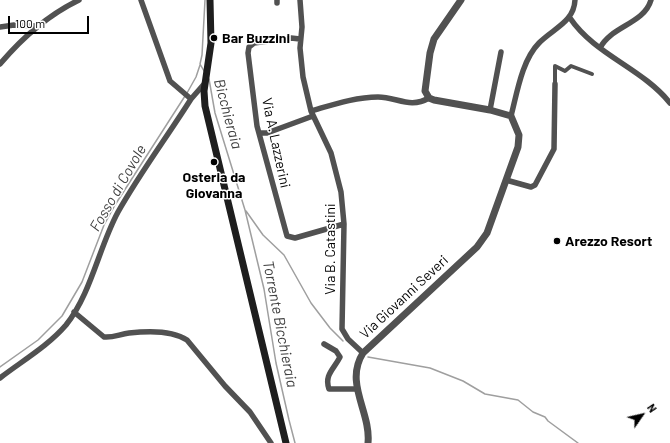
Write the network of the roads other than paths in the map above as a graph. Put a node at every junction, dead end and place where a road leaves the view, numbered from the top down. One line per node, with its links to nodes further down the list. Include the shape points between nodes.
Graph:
1 (79, 0): 9 (street, via 64,7)
2 (141, 0): 18 (street, via 170,81)
3 (210, 0): 16 (main road, via 211,43)
4 (300, 0): 11 (street, Via B. Catastini)
5 (461, 0): 19 (street, via 434,39 425,85)
6 (575, 0): 8 (street)
7 (651, 0): 12 (street, via 644,12 609,36)
8 (570, 18): 12 (street); 23 (street, via 532,50)
9 (38, 26): 10 (street); 14 (street)
10 (0, 27)
11 (300, 39): 22 (street, Via B. Catastini, via 303,77); 24 (street, Via A. Lazzerini, via 254,43 249,47 257,126)
12 (600, 48): 20 (street, via 638,74)
13 (502, 52): 21 (street)
14 (0, 64)
15 (592, 74): 17 (street, via 571,66 565,71 555,66)
16 (205, 83): 18 (street); 33 (main road, via 205,106 216,156)
17 (555, 84): 25 (street, via 554,149 535,185 531,187)
18 (189, 98): 27 (street, via 118,212)
19 (429, 98): 21 (street); 22 (street, via 414,104 377,97 335,104)
20 (670, 103)
21 (490, 110): 23 (street)
22 (312, 114): 24 (street, via 267,133); 26 (street, Via B. Catastini, via 331,153 341,192)
23 (511, 116): 25 (street, Via Giovanni Severi, via 519,140)
24 (260, 133): 26 (street, Via A. Lazzerini, via 287,236 295,238)
25 (506, 180): 29 (street, Via Giovanni Severi, via 487,233 477,247)
26 (344, 224): 29 (street, Via B. Catastini, via 342,329 348,339)
27 (74, 312): 30 (street, via 53,339); 32 (street, via 104,337 148,332 181,336 250,412)
28 (324, 344): 31 (street, via 340,358 329,372 329,388)
29 (363, 353): 31 (street, Via Giovanni Severi, via 356,366)
30 (0, 378)
31 (357, 389): 34 (street, Via Giovanni Severi)
32 (271, 443)
33 (286, 443)
34 (368, 443)

